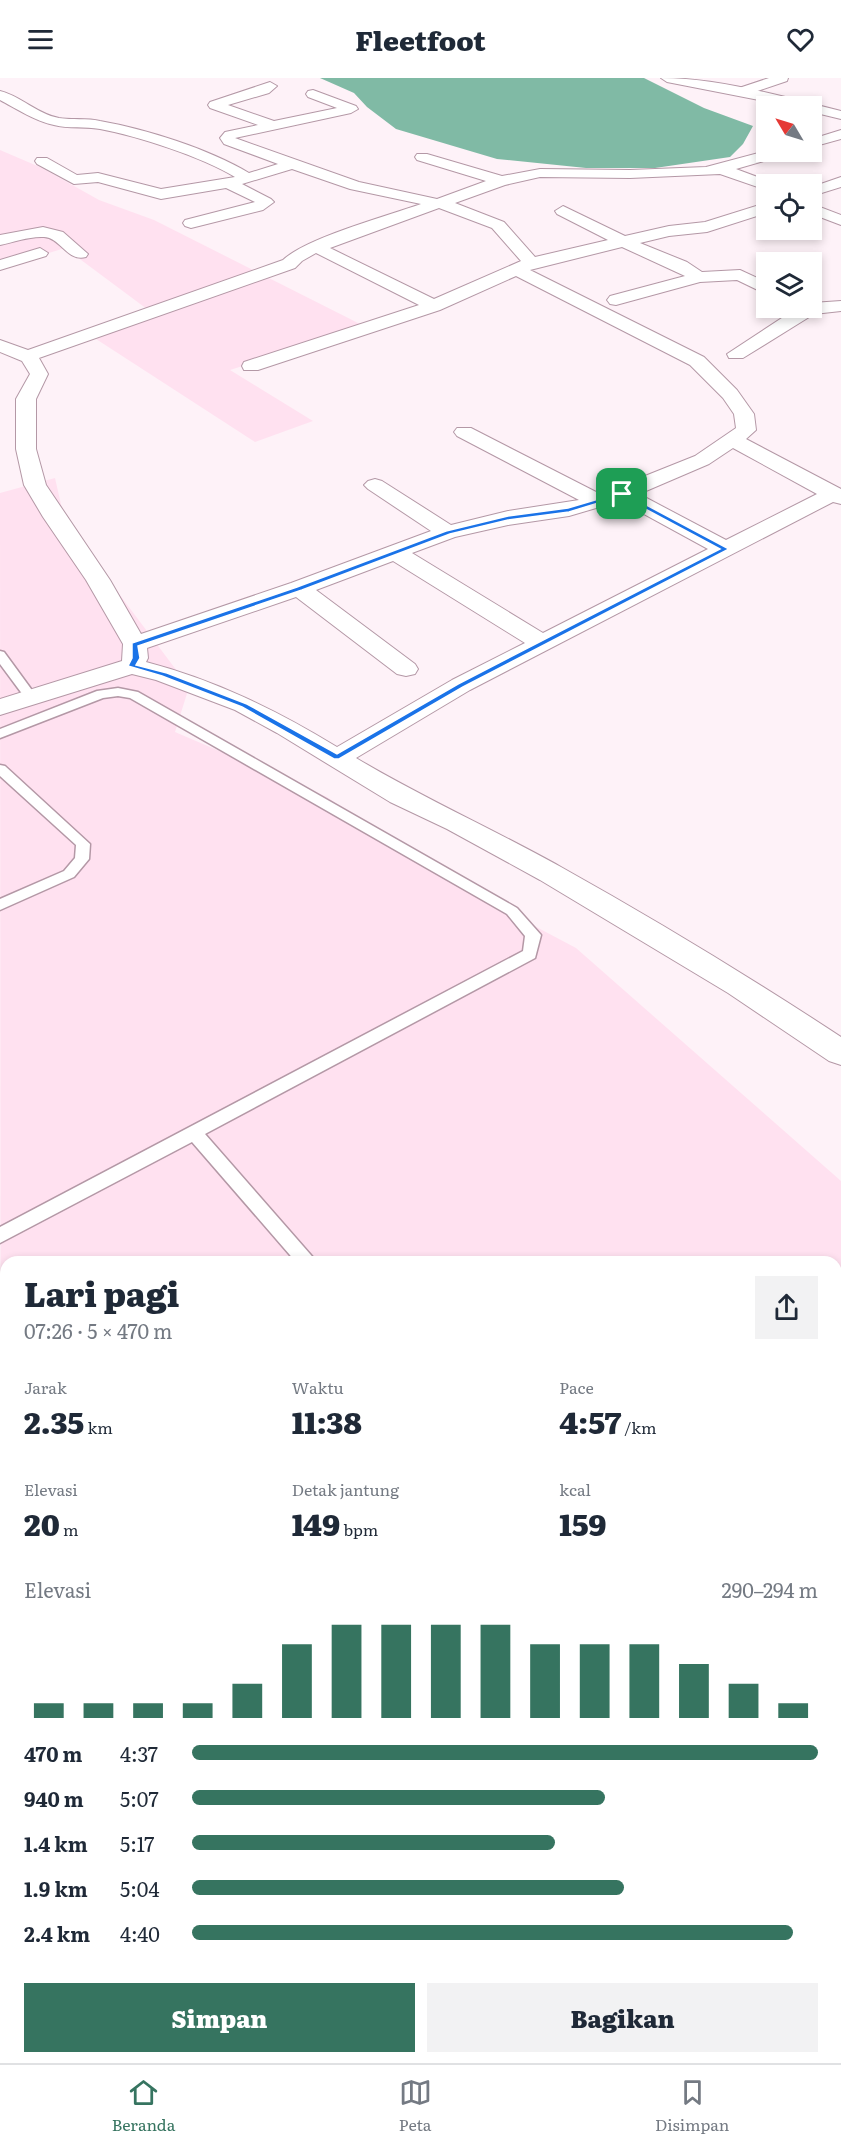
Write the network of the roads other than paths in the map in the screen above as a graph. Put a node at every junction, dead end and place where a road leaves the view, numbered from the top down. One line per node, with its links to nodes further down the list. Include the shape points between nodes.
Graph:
1 (667, 78): 5 (street)
2 (782, 78): 5 (street)
3 (253, 81): 10 (street, via 270,86 215,105)
4 (3, 89): 18 (street, via 42,117 122,129 227,166)
5 (741, 92): 7 (street)
6 (313, 94): 10 (street, via 351,109)
7 (760, 96)
8 (822, 110): 9 (street)
9 (841, 115)
10 (271, 125): 16 (street, via 227,138)
11 (841, 134): 12 (street)
12 (822, 140)
13 (422, 157): 19 (street)
14 (756, 159): 17 (street)
15 (42, 161): 22 (street, via 74,180 98,177 160,194)
16 (292, 164): 18 (street); 24 (street, via 355,186)
17 (721, 170): 19 (street, via 540,173); 20 (street)
18 (247, 178): 22 (street)
19 (501, 181): 24 (street)
20 (756, 182)
21 (841, 182): 23 (street)
22 (228, 183): 27 (street, via 266,202)
23 (822, 189)
24 (438, 204): 34 (street); 38 (street, via 498,225)
25 (563, 211): 33 (street)
26 (756, 211): 33 (street, via 707,226)
27 (231, 213): 30 (street); 31 (street)
28 (822, 213): 29 (street)
29 (841, 220)
30 (191, 223)
31 (256, 226)
32 (0, 240): 36 (street, via 50,233)
33 (624, 242): 38 (street); 39 (street)
34 (316, 247): 42 (street); 48 (street, via 289,264)
35 (40, 253): 37 (street)
36 (80, 254)
37 (0, 265)
38 (524, 267): 42 (street); 51 (street, via 697,361 744,414 746,430)
39 (699, 277): 40 (street, via 740,275); 41 (street)
40 (756, 284)
41 (616, 300)
42 (434, 306): 49 (street)
43 (841, 306): 44 (street)
44 (822, 307)
45 (792, 318): 47 (street)
46 (0, 345): 48 (street)
47 (736, 354)
48 (28, 356): 62 (street, via 39,374 26,399 26,449 35,485 98,580)
49 (251, 366)
50 (464, 432): 55 (street)
51 (732, 440): 53 (street, via 702,460); 54 (street)
52 (375, 485): 56 (street)
53 (622, 494): 55 (street); 57 (street)
54 (837, 496): 57 (street)
55 (597, 501): 56 (street, via 569,510 508,518)
56 (448, 532): 58 (street)
57 (725, 549): 60 (street)
58 (396, 553): 59 (street); 60 (street)
59 (299, 588): 62 (street); 63 (street)
60 (542, 643): 67 (street)
61 (0, 655): 64 (lane)
62 (133, 655): 64 (street); 67 (street, via 165,675 244,705)
63 (406, 669)
64 (30, 696): 65 (street)
65 (0, 707)
66 (0, 734): 71 (lane, via 101,694 134,695 512,911 533,935 530,954)
67 (337, 758): 70 (street, via 400,796 550,873 739,985)
68 (0, 769): 69 (lane, via 83,844 82,859 69,874)
69 (0, 905)
70 (841, 1053)
71 (194, 1133): 72 (lane); 73 (lane)
72 (0, 1236)
73 (303, 1256)

